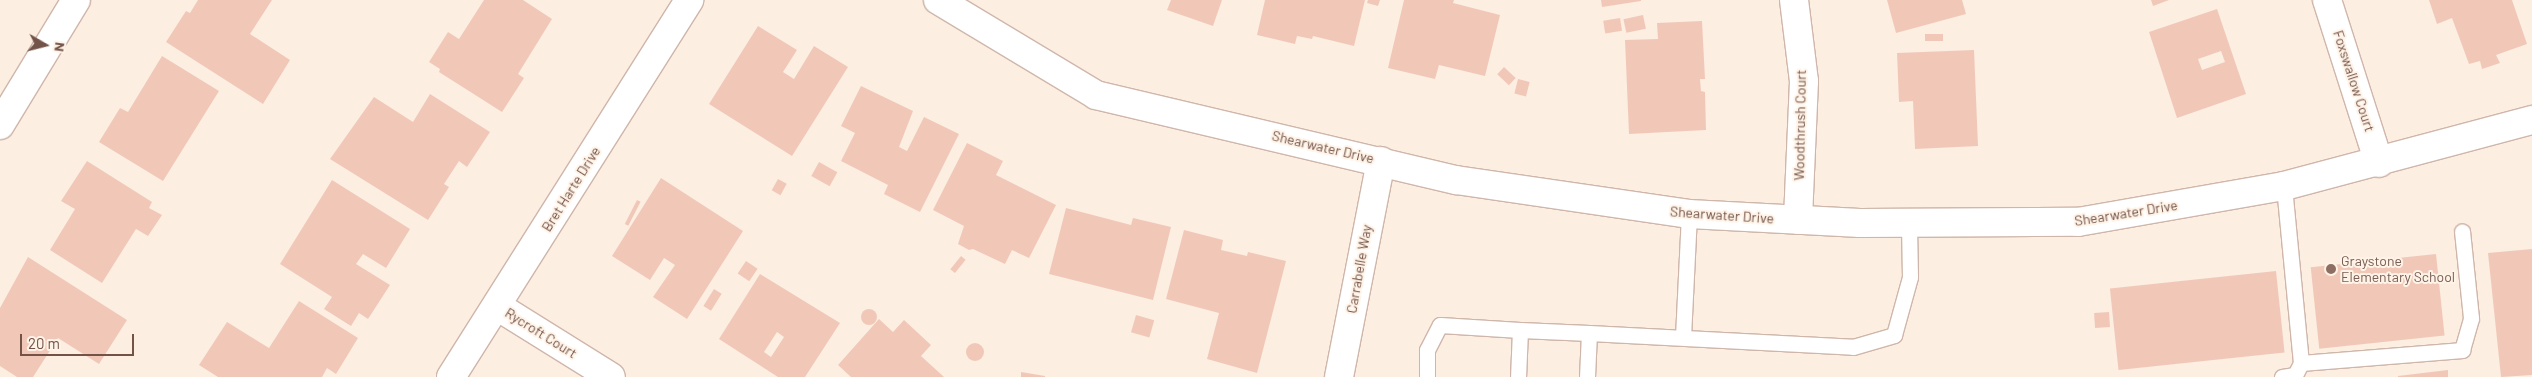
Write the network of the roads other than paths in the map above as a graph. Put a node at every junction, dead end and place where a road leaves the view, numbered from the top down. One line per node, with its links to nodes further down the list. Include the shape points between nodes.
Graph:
1 (76, 0): 7 (street)
2 (690, 0): 15 (street, Bret Harte Drive)
3 (938, 0): 8 (street, Shearwater Drive, via 1096,95)
4 (1794, 0): 12 (street, Woodthrush Court, via 1804,81)
5 (2326, 0): 9 (street, Foxswallow Court)
6 (2532, 120): 9 (street, Shearwater Drive)
7 (0, 125)
8 (1381, 161): 11 (street, Shearwater Drive, via 1456,180); 22 (street, Carrabelle Way)
9 (2379, 163): 10 (street, Shearwater Drive)
10 (2284, 186): 13 (street, Shearwater Drive, via 2078,222); 19 (lane)
11 (1689, 214): 12 (street, Shearwater Drive); 18 (lane)
12 (1798, 220): 13 (street, Shearwater Drive)
13 (1909, 223): 18 (lane, via 1910,277 1894,335 1853,347)
14 (2462, 231): 19 (lane, via 2472,318 2462,350)
15 (497, 306): 20 (street, Bret Harte Drive); 21 (street, Rycroft Court)
16 (1520, 330): 17 (lane); 23 (lane, via 1440,325 1427,350); 24 (lane)
17 (1589, 333): 18 (lane); 25 (lane)
18 (1683, 337)
19 (2301, 363): 26 (lane, via 2295,375)
20 (451, 377)
21 (611, 377)
22 (1339, 377)
23 (1427, 377)
24 (1518, 377)
25 (1587, 377)
26 (2282, 377)

